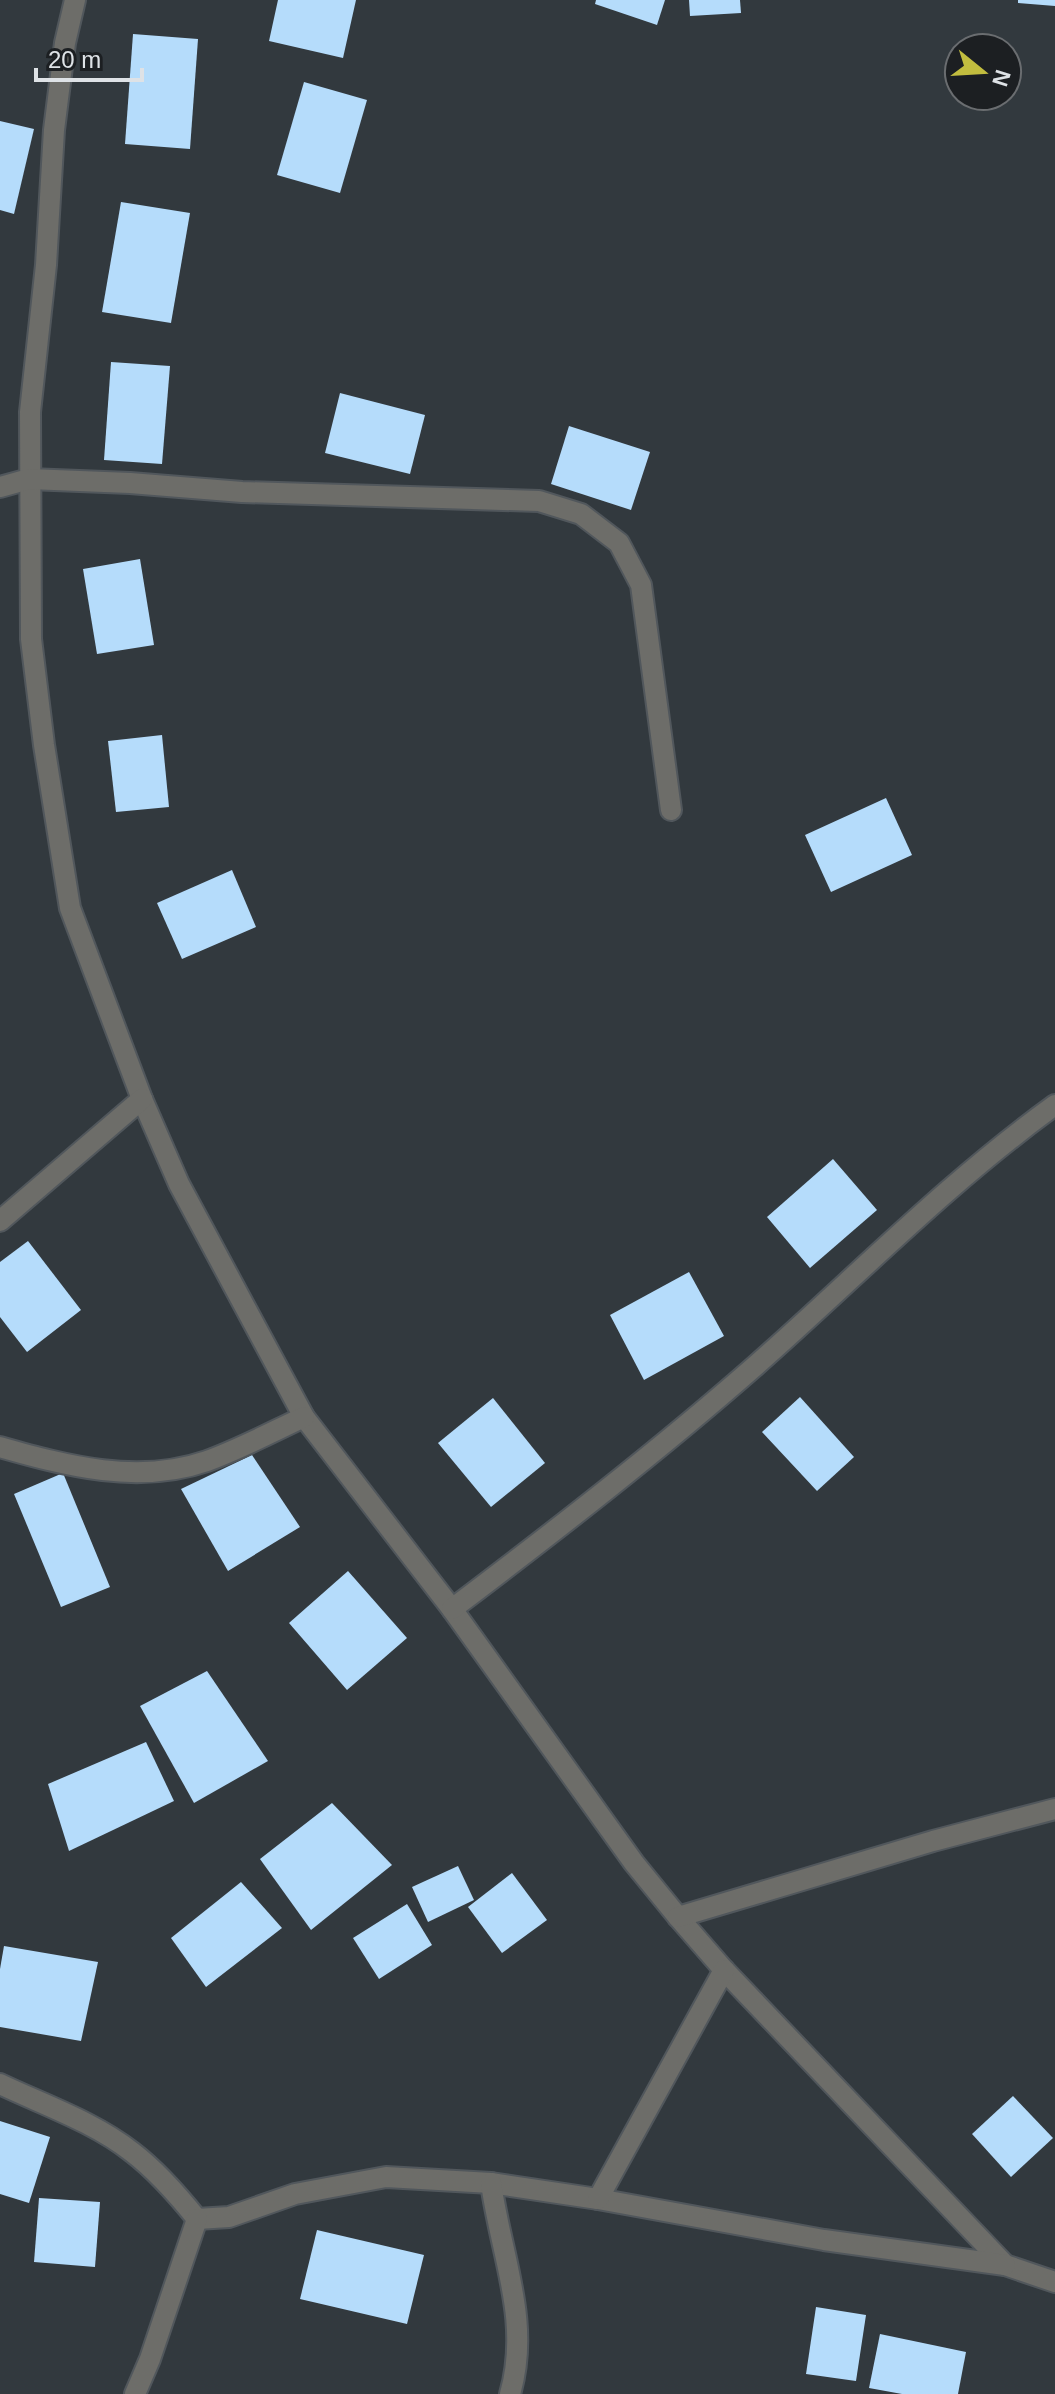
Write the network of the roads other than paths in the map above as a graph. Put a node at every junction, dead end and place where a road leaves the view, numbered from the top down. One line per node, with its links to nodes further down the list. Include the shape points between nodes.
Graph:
1 (75, 0): 2 (street, via 54,130)
2 (29, 479): 3 (street); 4 (street, via 539,501 581,514 619,543 641,585); 5 (street, via 31,639 70,908)
3 (0, 487)
4 (671, 810)
5 (142, 1099): 7 (street); 8 (street, via 179,1184)
6 (1055, 1105): 10 (street, via 990,1153 754,1367 577,1514)
7 (0, 1221)
8 (304, 1417): 9 (street, via 206,1461 159,1472 80,1467); 10 (street)
9 (0, 1447)
10 (452, 1609): 12 (street)
11 (1055, 1809): 12 (street)
12 (678, 1917): 13 (street)
13 (724, 1970): 16 (street); 18 (street)
14 (0, 2084): 17 (street, via 131,2151 166,2181)
15 (491, 2183): 16 (street); 17 (street, via 386,2177 295,2194 229,2217); 21 (street, via 519,2327 518,2366)
16 (598, 2199): 18 (street, via 824,2240)
17 (197, 2219): 20 (street)
18 (1005, 2265): 19 (street)
19 (1055, 2282)
20 (135, 2394)
21 (510, 2394)

